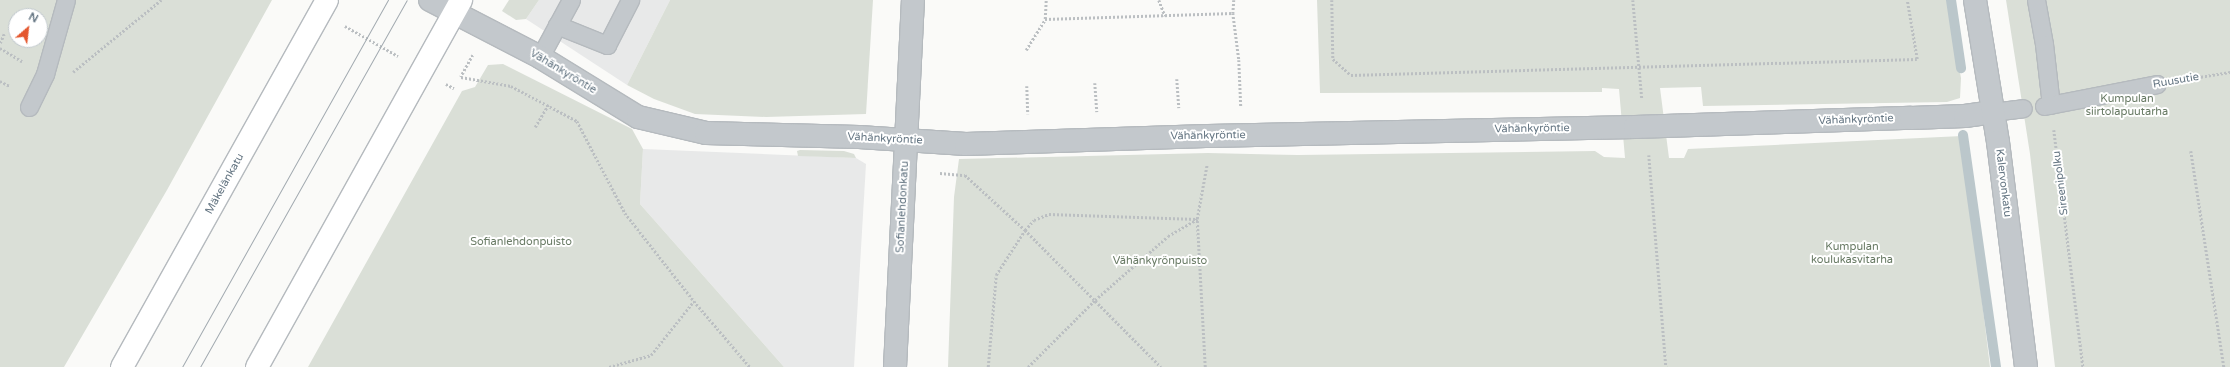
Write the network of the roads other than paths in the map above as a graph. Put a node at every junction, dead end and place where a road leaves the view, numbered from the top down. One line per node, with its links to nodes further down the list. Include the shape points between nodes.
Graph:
1 (66, 0): 13 (lane, via 45,74)
2 (430, 0): 9 (street, Vähänkyröntie)
3 (571, 0): 10 (lane)
4 (630, 0): 10 (lane, via 607,45)
5 (913, 0): 16 (street, Sofianlehdonkatu)
6 (1975, 0): 15 (street, Kalervonkatu)
7 (2036, 0): 12 (lane, Ruusutie, via 2044,44 2048,106)
8 (324, 6): 17 (main road, Mäkelänkatu)
9 (458, 6): 11 (street, Vähänkyröntie); 18 (main road)
10 (557, 25): 11 (lane)
11 (540, 57): 16 (street, Vähänkyröntie, via 638,117 698,131)
12 (2157, 84)
13 (29, 107)
14 (2023, 108): 15 (lane)
15 (1992, 112): 16 (street, Vähänkyröntie, via 1965,116 1635,127 966,144); 20 (street, Kalervonkatu)
16 (906, 140): 19 (street, Sofianlehdonkatu)
17 (122, 367)
18 (257, 367)
19 (895, 367)
20 (2026, 367)

